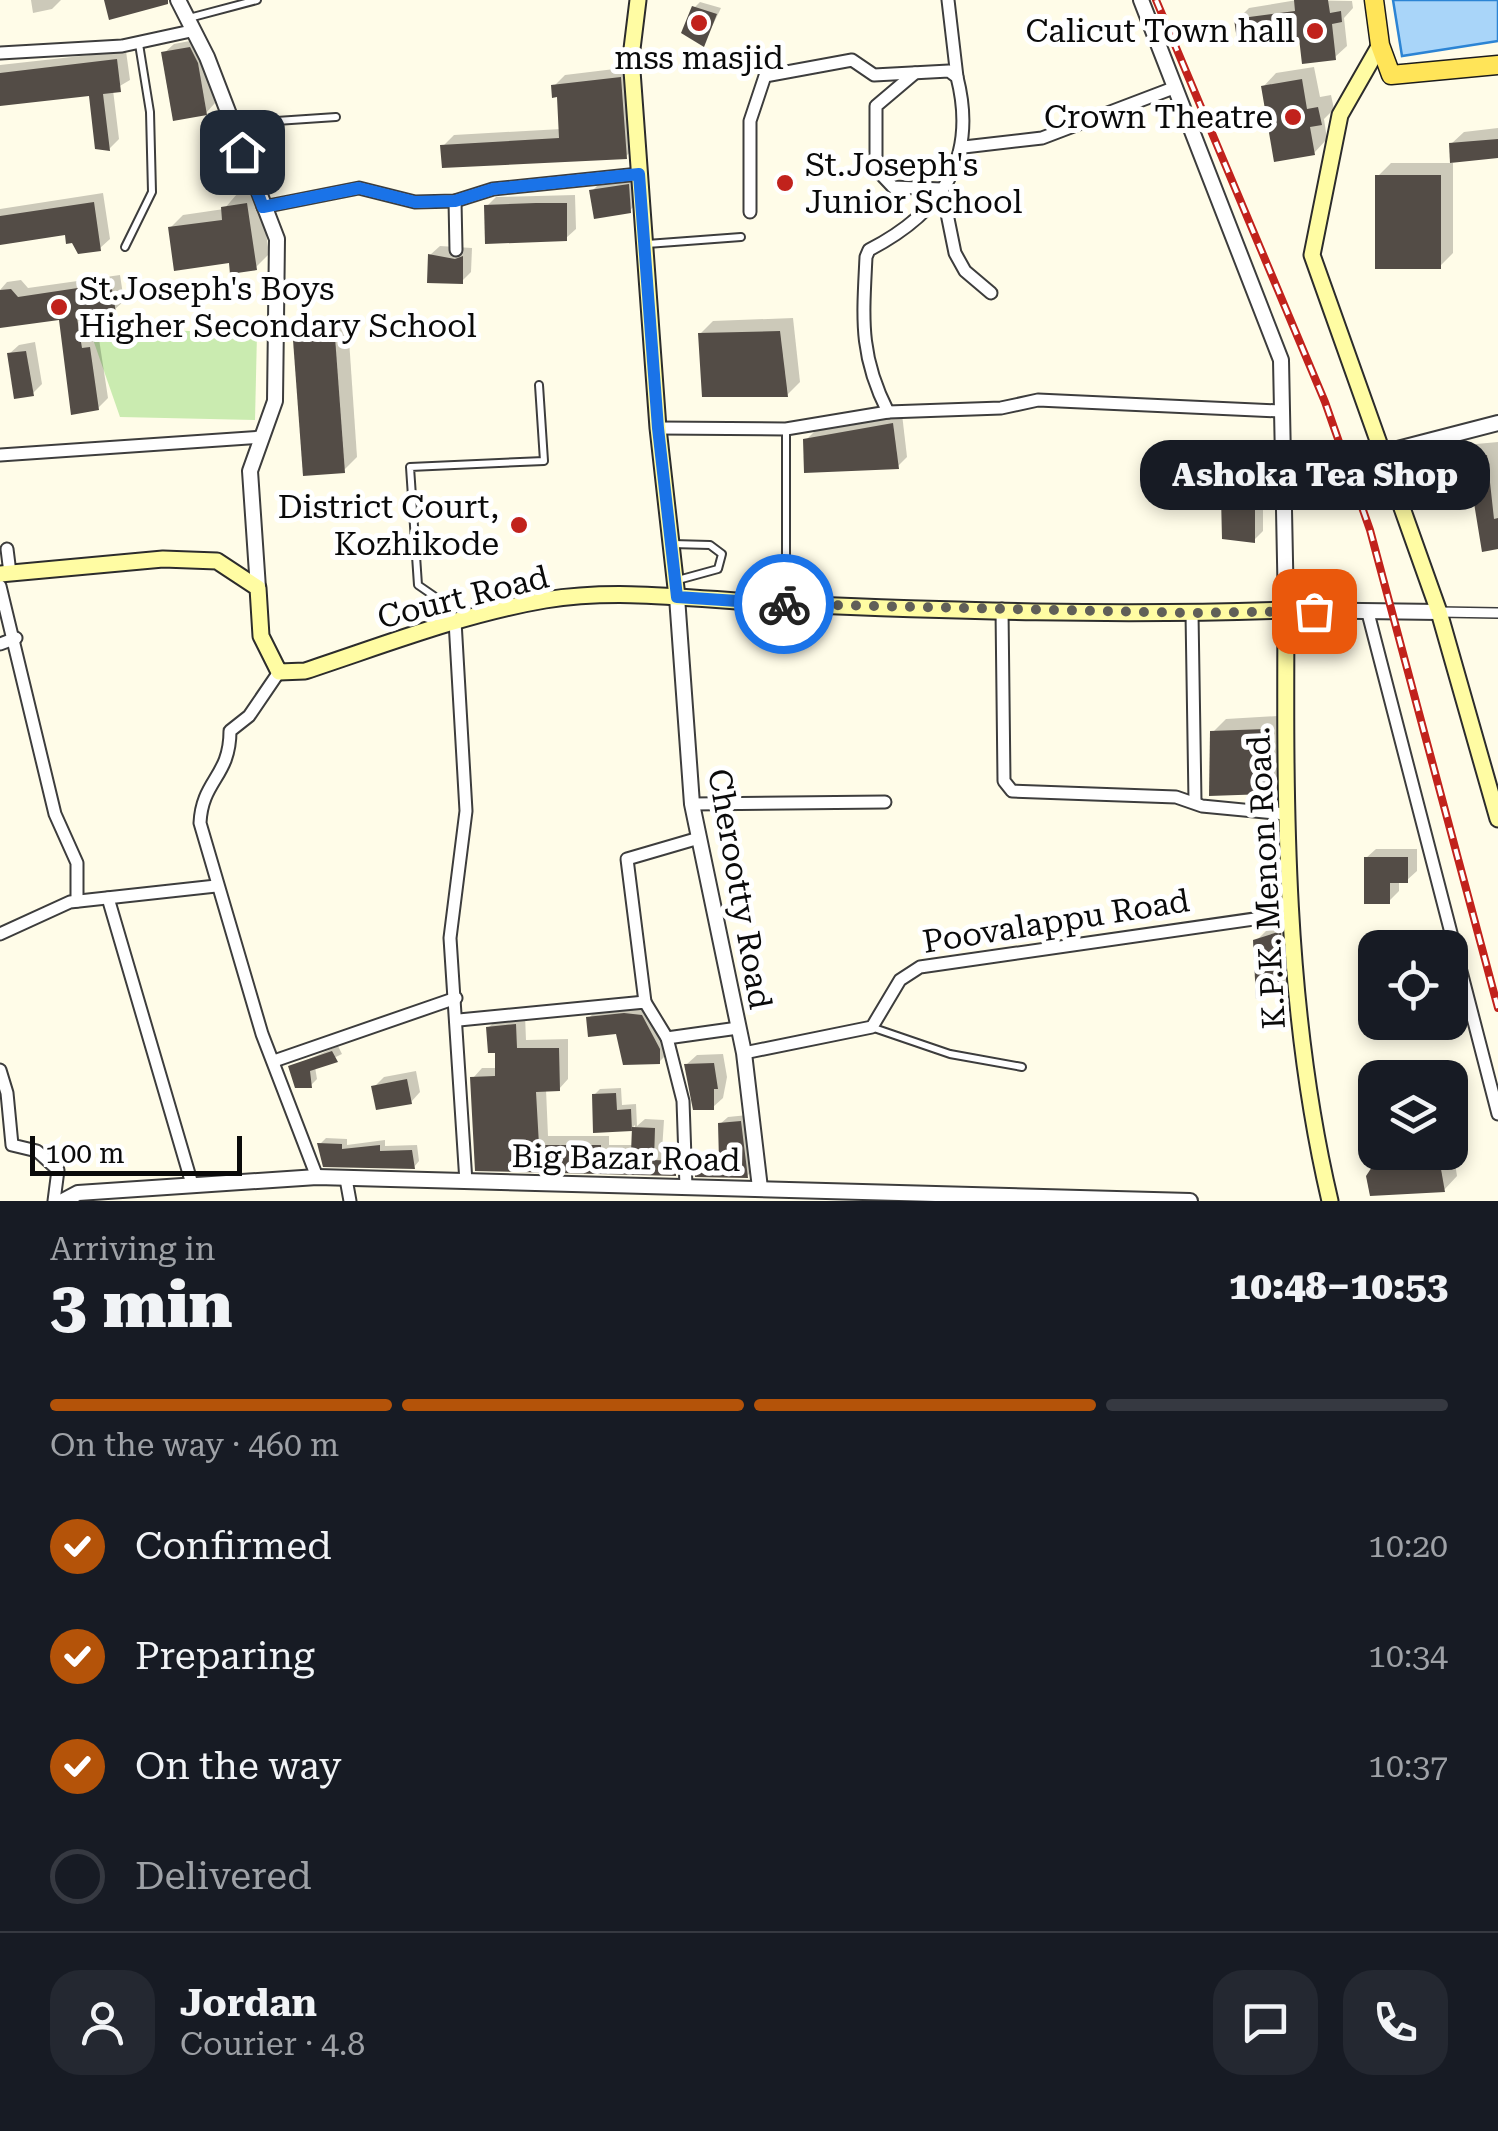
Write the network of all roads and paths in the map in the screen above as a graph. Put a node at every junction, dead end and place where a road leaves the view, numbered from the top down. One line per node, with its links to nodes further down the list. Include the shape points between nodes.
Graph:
1 (178, 0): 7 (street)
2 (257, 0): 7 (lane)
3 (638, 0): 18 (main road, Cherootty Road, via 631,56)
4 (948, 0): 13 (street)
5 (1141, 0): 14 (street)
6 (1374, 0): 9 (main road)
7 (189, 24): 8 (street); 16 (street)
8 (138, 42): 10 (street); 25 (lane, via 150,112 152,192)
9 (1380, 45): 11 (main road, via 1387,72 1396,76); 35 (main road, via 1340,115 1312,255)
10 (0, 53)
11 (1498, 64)
12 (915, 73): 13 (street, via 949,71); 19 (street, via 876,106 876,169 894,188); 22 (street, via 874,75 852,60 766,76 750,121)
13 (957, 77): 17 (street)
14 (1176, 87): 17 (street, via 1042,138); 29 (street, via 1280,360)
15 (336, 117): 16 (lane)
16 (232, 124): 21 (street)
17 (964, 147): 19 (street)
18 (639, 174): 20 (street, via 493,189); 24 (main road, Cherootty Road)
19 (942, 189): 27 (street, via 955,254); 30 (street, via 866,257 868,373)
20 (455, 201): 21 (street, via 415,202 359,188); 26 (street)
21 (263, 207): 34 (street, via 277,239 275,401)
22 (750, 212)
23 (741, 238): 24 (lane)
24 (646, 244): 32 (main road, Cherootty Road)
25 (125, 247)
26 (456, 250)
27 (991, 293)
28 (539, 385): 49 (lane, via 544,461 410,467 418,585 434,596)
29 (1280, 411): 30 (street, via 1038,400); 44 (street)
30 (888, 412): 33 (street)
31 (1498, 423): 35 (street)
32 (658, 428): 33 (street); 37 (main road, Cherootty Road)
33 (786, 429): 42 (lane)
34 (262, 437): 36 (street); 40 (street, via 250,470)
35 (1382, 454): 45 (main road)
36 (0, 456)
37 (671, 544): 41 (main road, Cherootty Road); 41 (lane, via 710,545 723,560)
38 (7, 549): 39 (street)
39 (3, 577): 40 (main road, via 164,559 218,562); 50 (street)
40 (258, 588): 52 (main road, via 261,636)
41 (676, 589): 42 (main road, Court Road); 49 (main road, Court Road, via 545,600); 55 (street, Cherootty Road)
42 (786, 604): 43 (main road, Court Road)
43 (1002, 609): 46 (main road, Court Road); 53 (street, via 1004,781 1012,792)
44 (1286, 610): 46 (main road, Court Road); 47 (street, Court Road); 56 (main road, K.P.K. Menon Road.)
45 (1439, 612): 47 (street, Court Road); 48 (street, Court Road); 57 (main road)
46 (1192, 613): 53 (street)
47 (1368, 613): 74 (street)
48 (1498, 613)
49 (448, 624): 52 (main road, Court Road, via 305,671); 64 (street, via 466,811 450,938)
50 (16, 638): 51 (street); 61 (street, via 56,814 77,863)
51 (0, 644)
52 (279, 672): 59 (street, via 230,731 230,757 202,800 200,823)
53 (1195, 801): 56 (street)
54 (885, 802): 55 (street)
55 (692, 804): 58 (street, Cherootty Road)
56 (1285, 814): 62 (main road, K.P.K. Menon Road.)
57 (1498, 819)
58 (699, 838): 65 (street, via 628,859); 68 (street, Cherootty Road)
59 (216, 886): 60 (street); 71 (street)
60 (108, 898): 61 (street); 78 (street)
61 (77, 901): 63 (street)
62 (1289, 914): 67 (street, Poovalappu Road, via 920,967 900,980); 87 (main road, K.P.K. Menon Road., via 1296,1008)
63 (0, 934)
64 (456, 998): 66 (street); 71 (street)
65 (646, 1002): 66 (street); 69 (street)
66 (459, 1020): 77 (street)
67 (872, 1027): 70 (street); 72 (lane, via 950,1054)
68 (738, 1028): 69 (street); 70 (street, Cherootty Road)
69 (667, 1038): 79 (street, via 683,1102)
70 (744, 1053): 80 (street, Cherootty Road)
71 (274, 1061): 75 (street)
72 (1022, 1067)
73 (0, 1070): 83 (street, via 12,1145 37,1151 58,1170)
74 (1498, 1114)
75 (316, 1177): 76 (street, Big Bazar Road); 78 (street, Big Bazar Road)
76 (346, 1179): 77 (street, Big Bazar Road); 85 (street)
77 (466, 1182): 79 (street, Big Bazar Road)
78 (192, 1184): 84 (street, Big Bazar Road, via 78,1193)
79 (686, 1187): 80 (street, Big Bazar Road)
80 (760, 1188): 81 (street, Big Bazar Road)
81 (888, 1196): 82 (street, Big Bazar Road)
82 (1092, 1199): 86 (street, Big Bazar Road)
83 (54, 1201)
84 (62, 1201)
85 (350, 1201)
86 (1190, 1201)
87 (1330, 1201)

